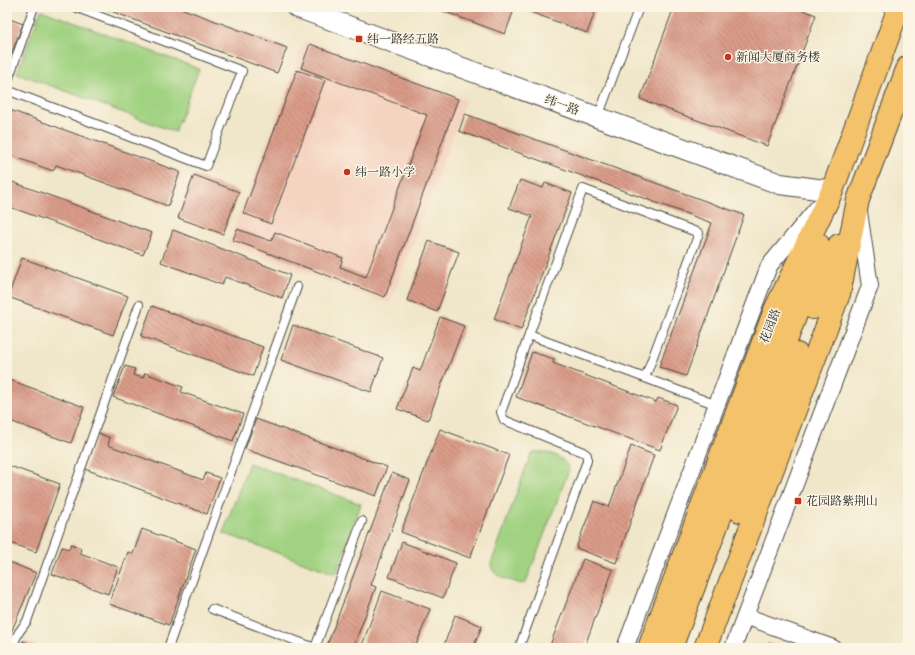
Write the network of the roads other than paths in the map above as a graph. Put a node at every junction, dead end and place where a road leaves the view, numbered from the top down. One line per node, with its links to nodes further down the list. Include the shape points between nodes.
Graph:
1 (34, 7): 7 (lane)
2 (75, 7): 8 (lane, via 242,71 206,166)
3 (296, 7): 9 (street, 纬一路)
4 (639, 7): 9 (lane)
5 (899, 7): 10 (main road, 花园路)
6 (908, 67): 11 (main road)
7 (7, 82)
8 (7, 90)
9 (598, 118): 10 (street, 纬一路, via 780,184)
10 (832, 191): 16 (street, via 769,266); 25 (main road, 花园路, via 775,310); 26 (main road, via 807,284)
11 (858, 200): 19 (street, via 870,286); 27 (main road, via 821,287); 28 (main road, via 839,294)
12 (297, 287): 21 (lane)
13 (140, 305): 20 (lane, via 27,622)
14 (529, 335): 15 (lane); 15 (lane, via 583,189 699,232); 23 (lane, via 501,412 504,420 583,452 587,456 587,461)
15 (646, 378): 16 (lane)
16 (717, 405): 24 (street)
17 (362, 521): 22 (lane)
18 (212, 609): 22 (lane)
19 (745, 616): 29 (street); 30 (street)
20 (11, 648)
21 (168, 648)
22 (315, 648)
23 (519, 648)
24 (625, 648)
25 (649, 648)
26 (671, 648)
27 (691, 648)
28 (705, 648)
29 (732, 648)
30 (833, 648)

